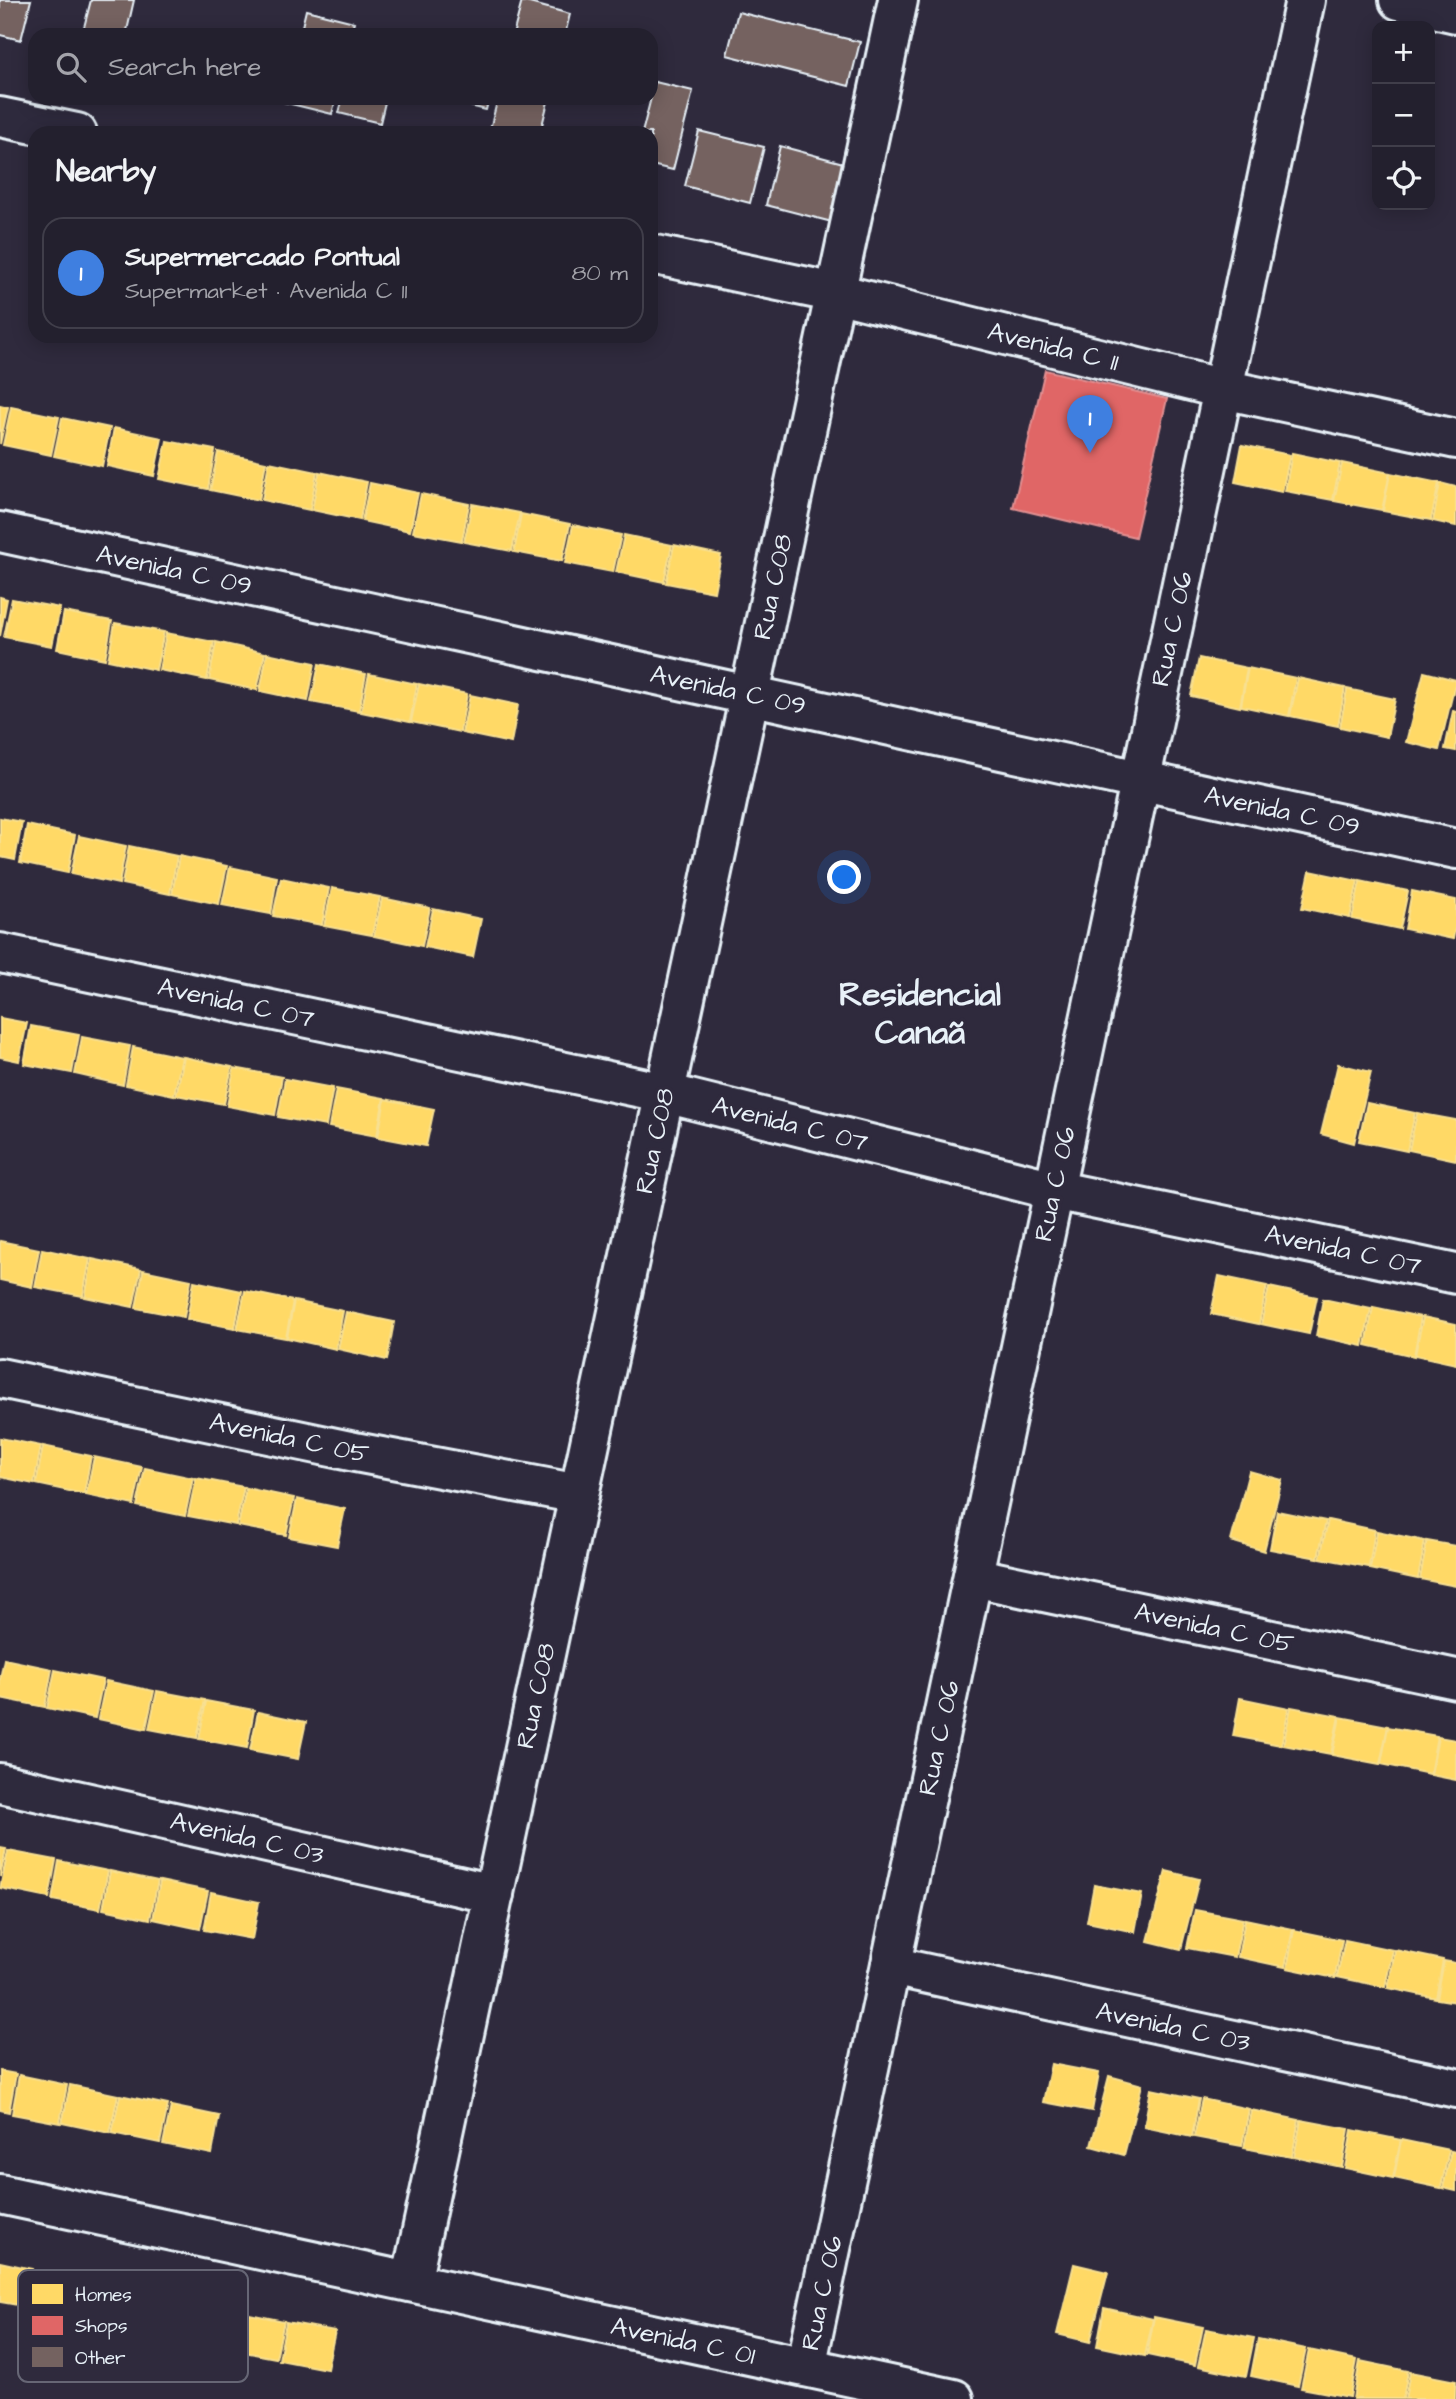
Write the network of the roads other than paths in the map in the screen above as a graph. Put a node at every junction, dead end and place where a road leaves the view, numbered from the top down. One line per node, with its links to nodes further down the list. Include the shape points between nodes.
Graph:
1 (898, 0): 8 (street, Rua C08)
2 (1305, 0): 9 (street, Rua C 06)
3 (1399, 0): 4 (street)
4 (1456, 13)
5 (0, 117): 6 (street)
6 (43, 126)
7 (658, 255): 8 (street, Avenida C 11)
8 (836, 293): 9 (street, Avenida C 11); 12 (street, Rua C08)
9 (1223, 389): 10 (street, Avenida C 11); 13 (street, Rua C 06)
10 (1456, 439)
11 (0, 532): 12 (street, Avenida C 09)
12 (750, 695): 13 (street, Avenida C 09); 16 (street, Rua C08)
13 (1140, 780): 14 (street, Avenida C 09); 17 (street, Rua C 06)
14 (1456, 849)
15 (0, 953): 16 (street, Avenida C 07)
16 (665, 1093): 17 (street, Avenida C 07); 20 (street, Rua C08)
17 (1054, 1190): 18 (street, Avenida C 07); 21 (street, Rua C 06)
18 (1456, 1274)
19 (0, 1378): 20 (street, Avenida C 05)
20 (579, 1494): 24 (street, Rua C08)
21 (973, 1577): 22 (street, Avenida C 05); 25 (street, Rua C 06)
22 (1456, 1679)
23 (0, 1783): 24 (street, Avenida C 03)
24 (494, 1894): 28 (street, Rua C08)
25 (891, 1966): 26 (street, Avenida C 03); 29 (street, Rua C 06)
26 (1456, 2088)
27 (0, 2194): 28 (street, Avenida C 01)
28 (411, 2282): 29 (street, Avenida C 01)
29 (806, 2367): 30 (street, Avenida C 01)
30 (954, 2399)

